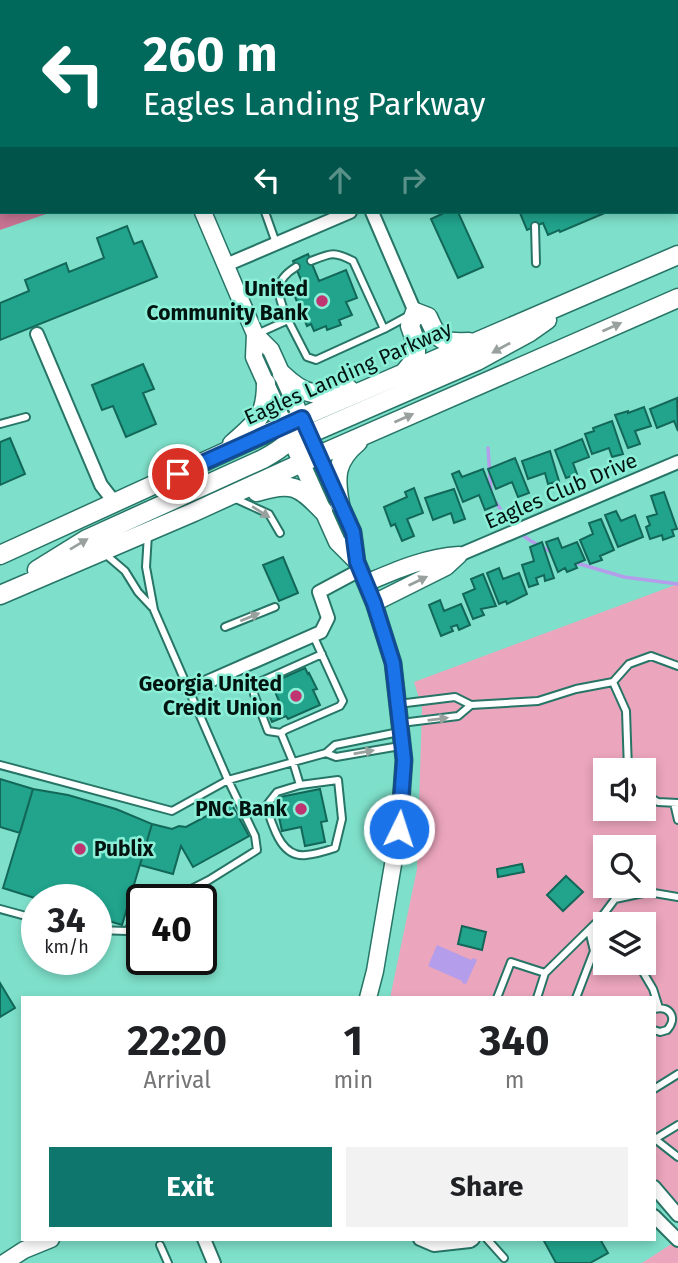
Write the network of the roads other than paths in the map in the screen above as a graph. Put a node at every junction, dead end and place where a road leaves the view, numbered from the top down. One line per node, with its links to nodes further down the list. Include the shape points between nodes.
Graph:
1 (204, 214): 10 (street)
2 (266, 214): 6 (lane)
3 (373, 214): 14 (street)
4 (322, 217): 6 (street)
5 (535, 226): 9 (lane)
6 (276, 243): 10 (street)
7 (678, 256): 12 (main road, Eagles Landing Parkway)
8 (311, 261): 16 (lane, via 330,253 354,261)
9 (536, 263)
10 (226, 265): 18 (street)
11 (296, 267): 15 (lane, via 279,283)
12 (579, 298): 19 (main road, Eagles Landing Parkway); 25 (main road, one-way to 25, via 477,361)
13 (678, 298): 27 (main road, one-way to 13)
14 (415, 312): 16 (lane); 19 (main road, via 428,317 437,337 447,343); 20 (main road, via 410,326 416,353)
15 (288, 320): 16 (lane, via 307,357 316,360); 18 (lane)
16 (384, 329)
17 (37, 334): 33 (street, via 101,485)
18 (255, 334): 21 (street, via 271,350); 22 (street, via 254,356)
19 (476, 342): 20 (main road, Eagles Landing Parkway)
20 (403, 373): 21 (main road, via 326,394 298,388); 25 (main road, Eagles Landing Parkway)
21 (282, 374): 25 (street)
22 (266, 383): 26 (street); 28 (main road, via 259,419)
23 (26, 416): 24 (lane)
24 (0, 424)
25 (305, 426): 26 (main road, Eagles Landing Parkway); 29 (street); 31 (main road)
26 (288, 432): 28 (main road, Eagles Landing Parkway); 31 (street); 43 (main road, one-way to 26, via 87,539 282,449)
27 (372, 432): 29 (main road); 34 (main road, via 344,455 338,469)
28 (220, 455): 33 (main road, Eagles Landing Parkway)
29 (318, 455): 31 (main road); 34 (street)
30 (678, 462): 41 (street, Eagles Club Drive)
31 (302, 463): 35 (street); 36 (main road)
32 (236, 499): 35 (main road, via 271,487 292,487 307,494); 36 (main road); 38 (lane, one-way to 38, via 269,514)
33 (115, 503): 40 (main road, Eagles Landing Parkway)
34 (340, 504): 42 (street, via 353,532)
35 (323, 511): 42 (street, via 337,542)
36 (194, 512): 37 (main road)
37 (148, 532): 39 (main road); 46 (lane, via 146,567)
38 (280, 533)
39 (102, 552): 43 (main road); 46 (lane, via 125,572)
40 (0, 555)
41 (459, 555): 42 (street); 44 (street, one-way to 41, via 446,568)
42 (361, 572): 44 (street); 48 (street, via 319,592 328,618 321,632)
43 (0, 594)
44 (374, 603): 53 (street, via 393,663)
45 (275, 607): 47 (lane, one-way to 45)
46 (154, 610): 52 (lane)
47 (225, 627)
48 (313, 635): 49 (lane); 52 (street)
49 (321, 654): 55 (lane, via 343,701); 55 (lane, via 253,685 268,731)
50 (678, 666): 51 (lane, via 651,656 629,664)
51 (613, 682): 54 (lane, via 537,701); 58 (lane, via 626,711)
52 (189, 690): 61 (lane)
53 (397, 704): 54 (lane, via 455,697); 56 (street)
54 (471, 705): 56 (lane, one-way to 54, via 458,716)
55 (281, 733): 59 (lane)
56 (401, 734): 57 (lane, via 335,745); 57 (lane, one-way to 56, via 336,757); 74 (street, via 404,760 399,829)
57 (326, 753): 59 (lane)
58 (628, 758)
59 (293, 762): 61 (lane); 62 (lane)
60 (0, 765): 61 (lane, via 172,811)
61 (228, 780): 66 (lane, via 255,836 257,850)
62 (300, 785): 62 (lane, via 338,780 342,818 335,848 304,856 291,853 278,839 266,806 278,792)
63 (656, 801): 64 (lane)
64 (676, 803): 65 (lane)
65 (678, 820)
66 (201, 884)
67 (678, 897): 70 (lane, via 648,892 615,899)
68 (0, 909): 69 (lane)
69 (21, 915)
70 (589, 930): 71 (lane); 72 (lane); 77 (lane, via 594,951)
71 (593, 932)
72 (545, 973): 75 (lane, via 511,962); 76 (lane)
73 (645, 975): 78 (lane)
74 (369, 996)
75 (498, 996)
76 (538, 996)
77 (577, 996)
78 (654, 996)
79 (657, 1009): 80 (lane, via 670,1013)
80 (670, 1028): 81 (lane); 82 (lane)
81 (656, 1031)
82 (678, 1031)
83 (678, 1074): 84 (lane)
84 (656, 1088)
85 (678, 1125): 86 (lane)
86 (656, 1137)
87 (656, 1139): 88 (lane)
88 (678, 1157)
89 (656, 1189): 90 (street)
90 (678, 1216): 92 (lane)
91 (656, 1218): 92 (street)
92 (667, 1229): 93 (street)
93 (678, 1240)
94 (46, 1241): 101 (street)
95 (205, 1241): 103 (street)
96 (425, 1241): 97 (street, via 434,1245)
97 (470, 1241)
98 (489, 1241): 100 (lane)
99 (160, 1245): 102 (lane)
100 (504, 1258)
101 (4, 1263)
102 (168, 1263)
103 (214, 1263)

